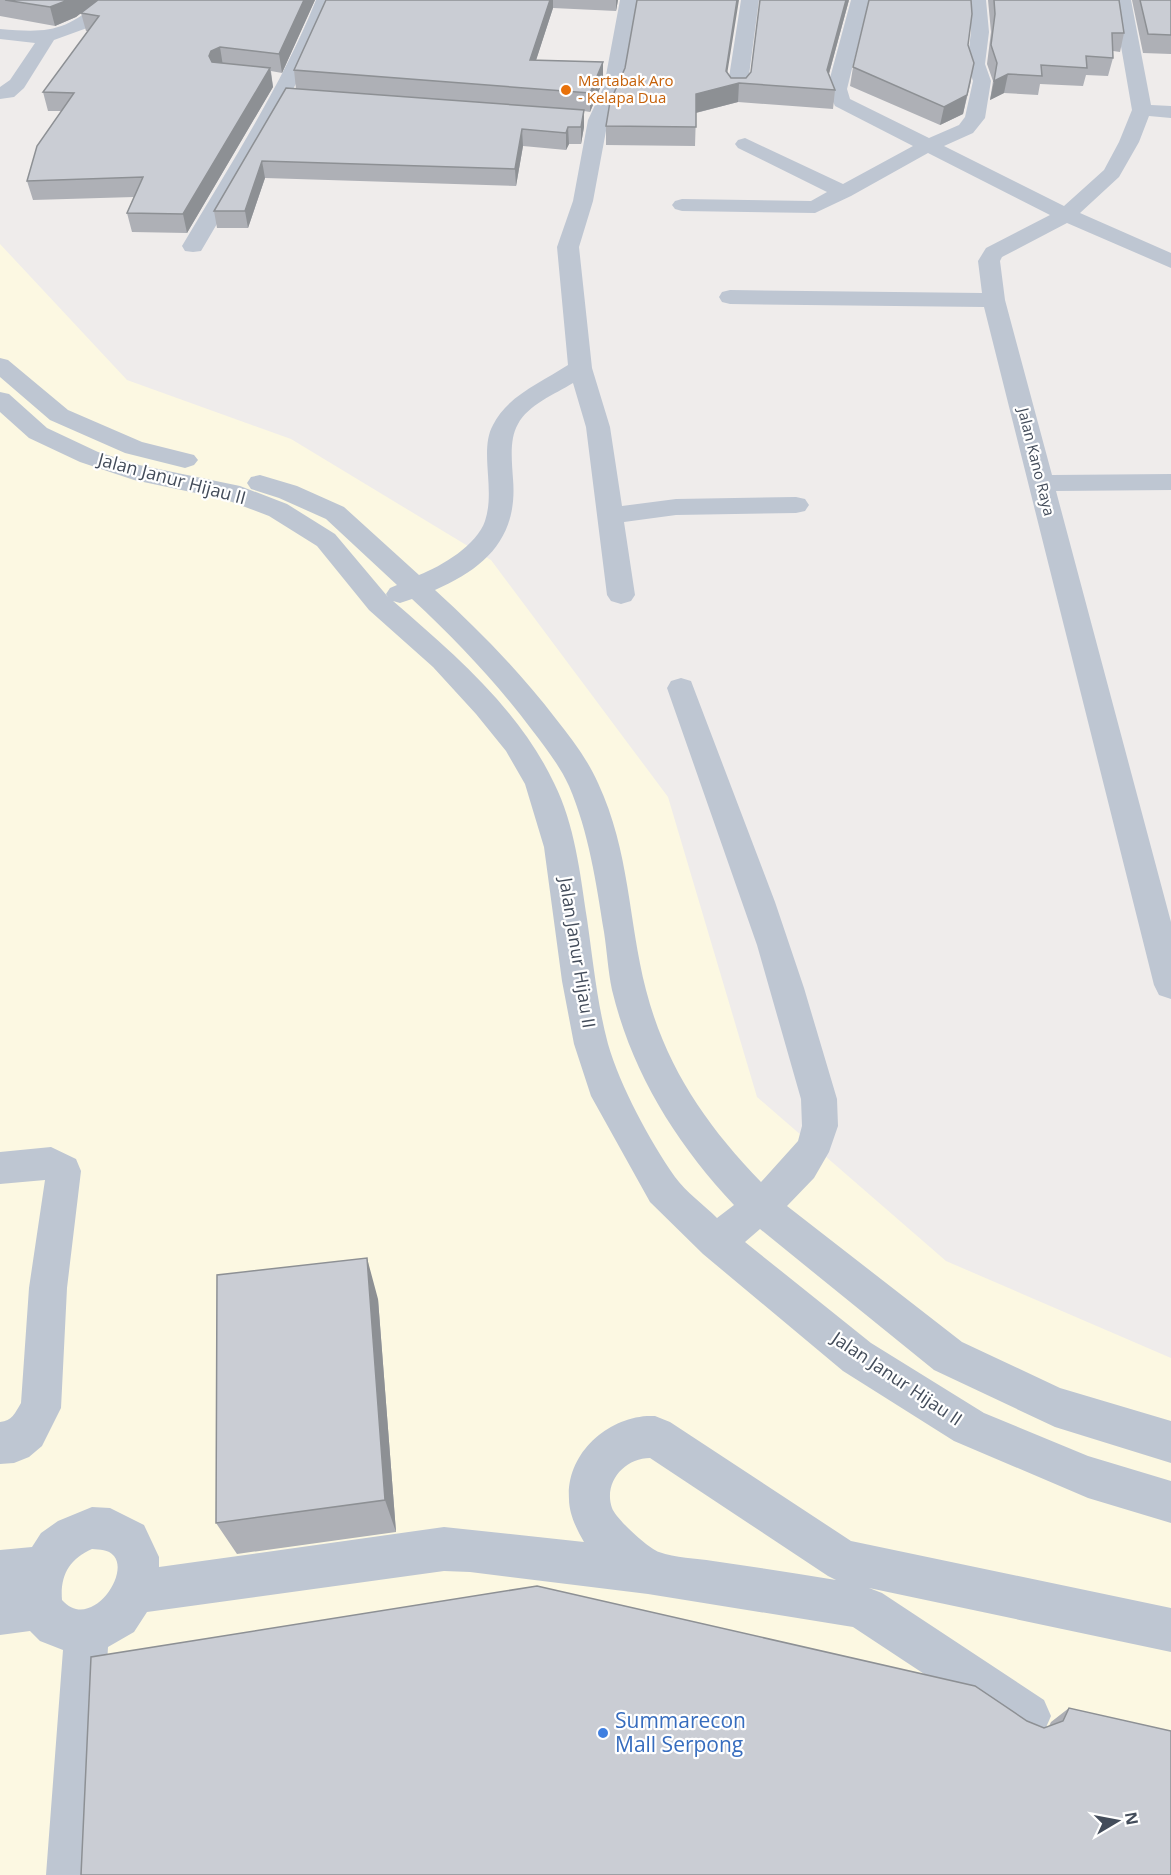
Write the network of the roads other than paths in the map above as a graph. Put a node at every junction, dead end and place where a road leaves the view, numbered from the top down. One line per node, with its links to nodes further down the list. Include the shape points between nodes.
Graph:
1 (113, 0): 9 (street, via 98,13)
2 (325, 0): 11 (street)
3 (629, 0): 18 (street, via 613,86)
4 (750, 0): 12 (street)
5 (860, 0): 20 (street, via 837,89 842,102)
6 (977, 0): 20 (street, via 980,32 976,64 982,81 975,118 966,129)
7 (1122, 0): 15 (street)
8 (0, 34): 9 (street)
9 (48, 36): 13 (street, via 17,84 7,93)
10 (266, 79): 11 (street)
11 (284, 88): 14 (street); 24 (street)
12 (737, 90)
13 (0, 93)
14 (303, 98)
15 (1143, 110): 16 (street); 23 (street, Jalan Kano Raya, via 1112,173)
16 (1171, 112)
17 (575, 118): 18 (street)
18 (598, 120): 29 (street, via 583,201 568,247)
19 (745, 144): 21 (street)
20 (927, 146): 21 (street); 23 (street)
21 (844, 192): 22 (street, via 806,208)
22 (682, 205)
23 (1066, 215): 25 (street); 27 (street, Jalan Kano Raya, via 994,253 990,261)
24 (193, 246)
25 (1171, 261)
26 (730, 297): 27 (street)
27 (994, 300): 32 (street, Jalan Kano Raya)
28 (0, 365): 35 (street, Jalan Janur Hijau II, via 59,414 134,448 288,492 335,513)
29 (580, 368): 34 (street, via 598,427); 35 (street, via 518,408 504,426 499,454 500,510 488,540 452,572)
30 (0, 399): 37 (street, Jalan Janur Hijau II, via 38,434 89,457 134,472 231,492 278,510 326,540)
31 (1171, 482): 32 (street)
32 (1041, 483): 39 (street, Jalan Kano Raya)
33 (796, 505): 34 (street, via 676,507)
34 (609, 516): 36 (street)
35 (416, 586): 37 (street); 41 (street, Jalan Janur Hijau II, via 520,693 583,783 603,838 629,990 646,1045 665,1086 693,1129)
36 (621, 595)
37 (379, 604): 42 (street, Jalan Janur Hijau II, via 443,660 486,707 517,744 540,784 560,847 591,1044 609,1096 663,1190)
38 (681, 688): 41 (street, via 777,951 818,1095 817,1141 805,1162)
39 (1171, 985)
40 (0, 1168): 44 (street, via 51,1163 63,1171 63,1180 48,1288 40,1408 27,1432 14,1442)
41 (759, 1206): 42 (street); 43 (street, Jalan Janur Hijau II, via 948,1356 1055,1407)
42 (716, 1242): 45 (street, Jalan Janur Hijau II, via 857,1357 969,1427 1088,1478)
43 (1171, 1442)
44 (0, 1443)
45 (1171, 1502)
46 (0, 1572): 48 (street)
47 (648, 1572): 49 (street, via 444,1549); 51 (street, via 603,1533 592,1512 590,1491 599,1463 610,1450 638,1437 655,1437 843,1561); 53 (street, via 856,1605)
48 (43, 1587): 49 (street, via 56,1548 72,1535 92,1528 110,1529 126,1538 136,1553 139,1572); 50 (street); 52 (street, via 52,1623 67,1632)
49 (135, 1592): 52 (street, via 124,1612 107,1626)
50 (0, 1613)
51 (1171, 1630)
52 (87, 1633): 54 (street)
53 (1028, 1716)
54 (70, 1875)

